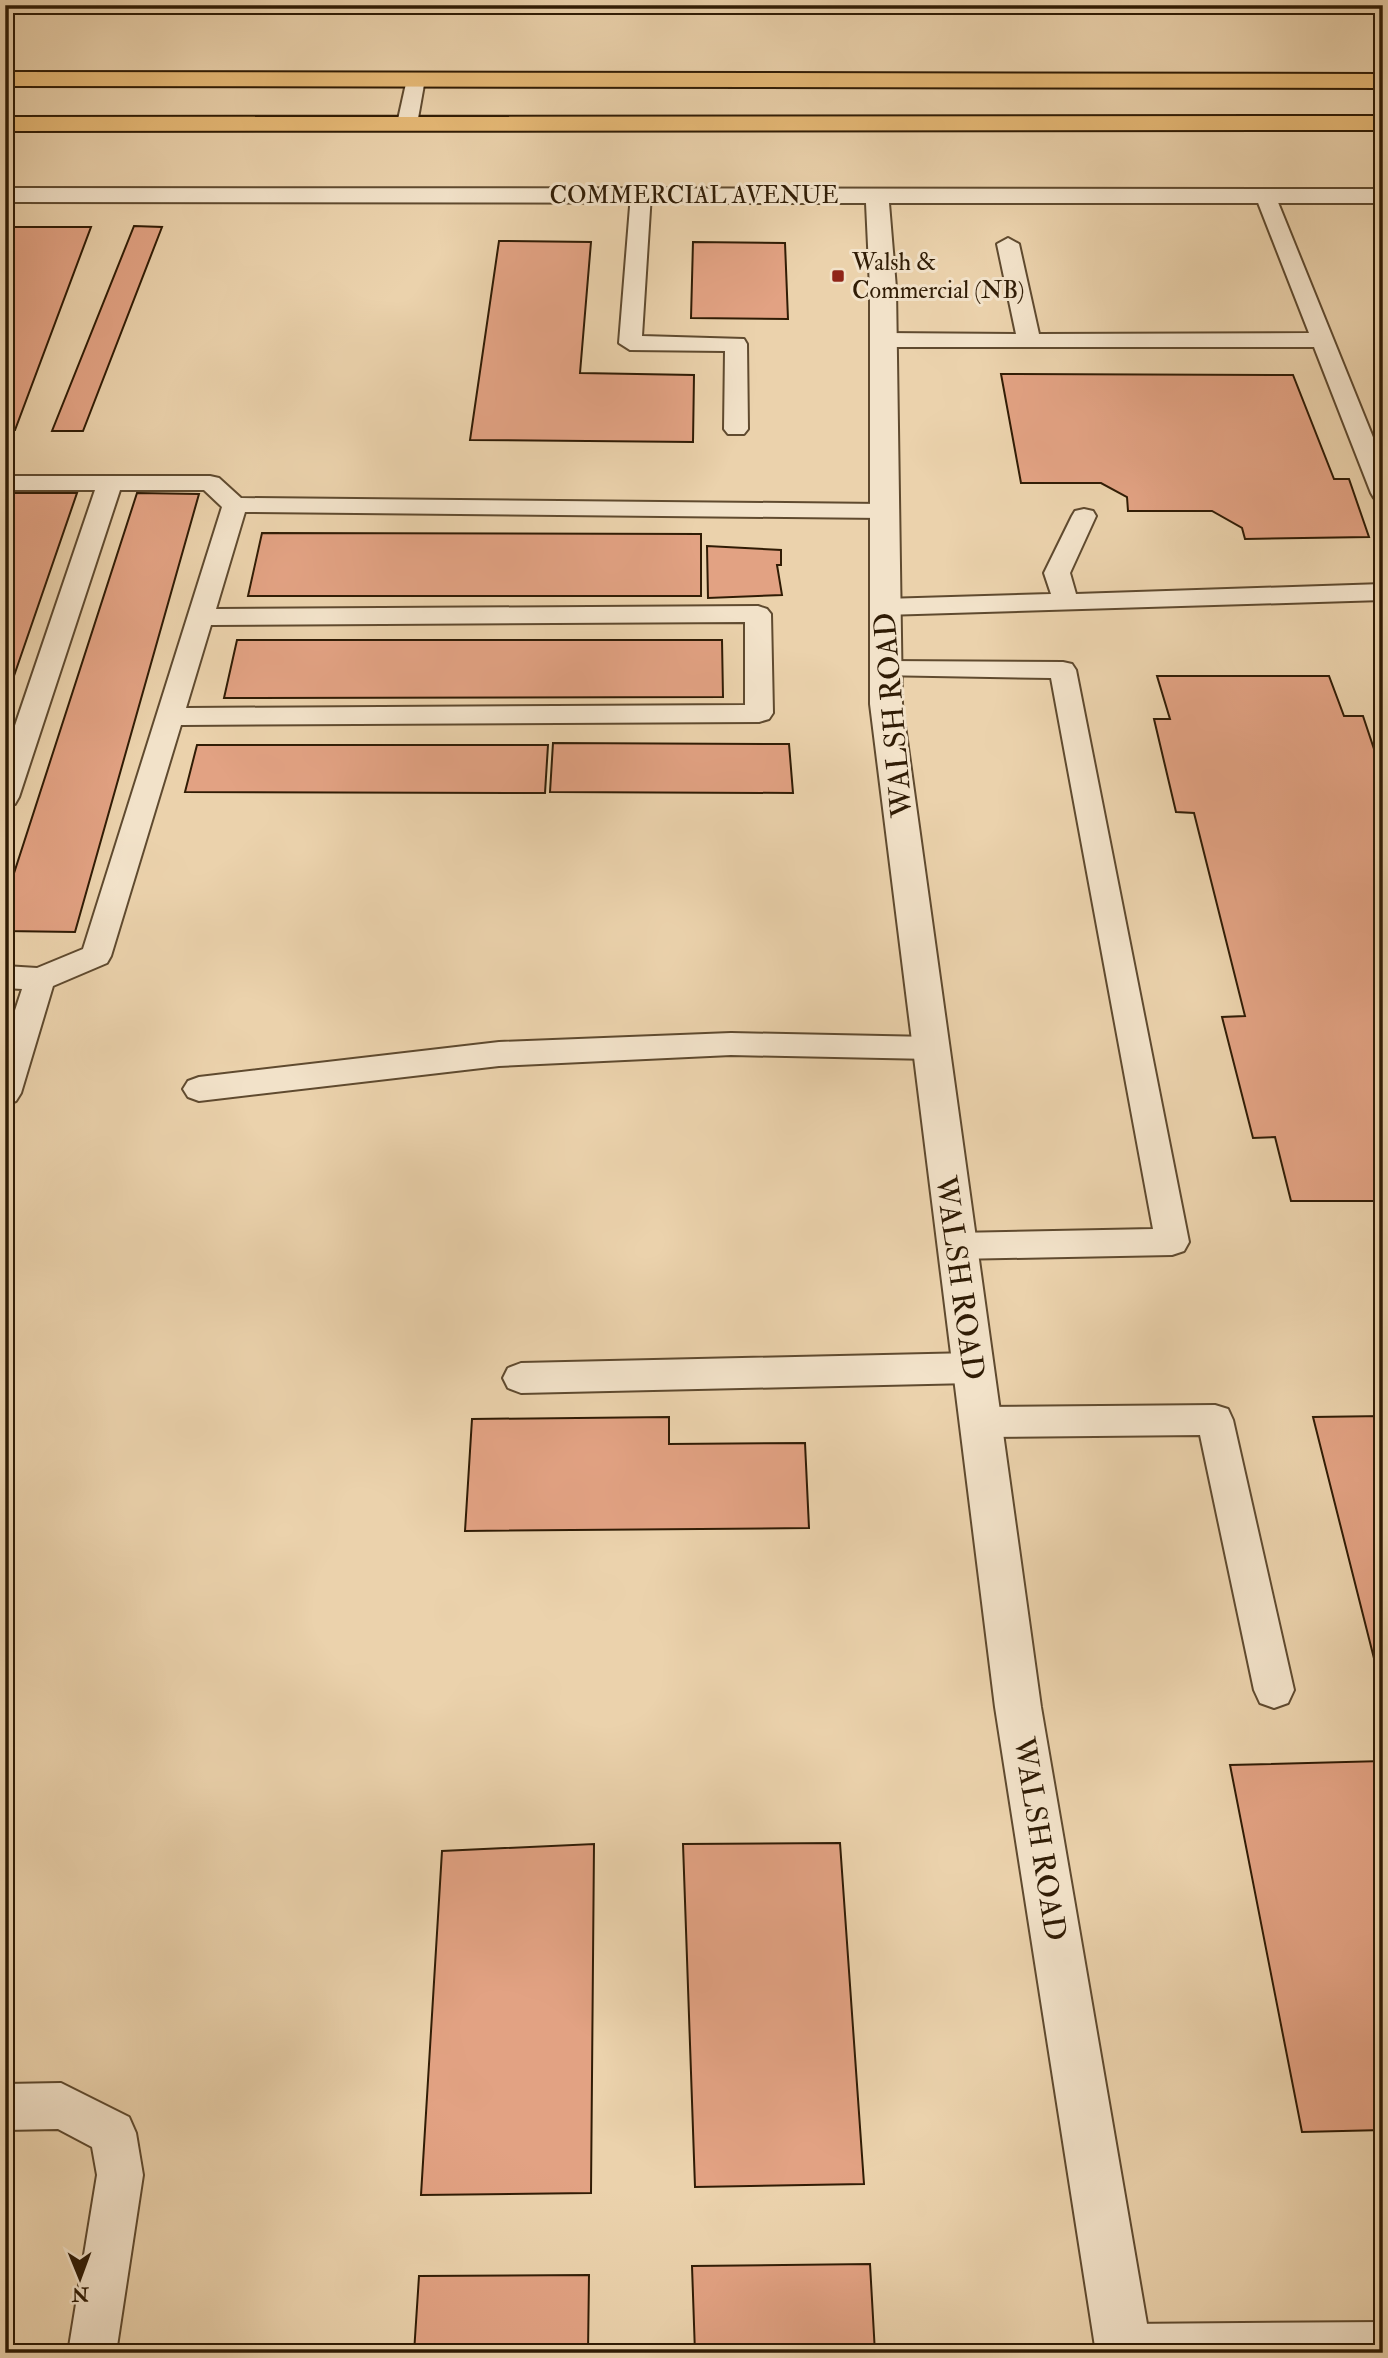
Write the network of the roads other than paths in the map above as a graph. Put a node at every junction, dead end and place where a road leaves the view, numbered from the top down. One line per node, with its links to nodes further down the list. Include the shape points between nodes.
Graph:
1 (1383, 62): 4 (highway, via 986,70)
2 (5, 79): 3 (highway)
3 (416, 79): 4 (highway); 8 (lane)
4 (771, 81): 5 (highway)
5 (1383, 81)
6 (1383, 123): 9 (highway)
7 (5, 124): 8 (highway)
8 (407, 124): 9 (highway)
9 (646, 124): 10 (highway)
10 (1383, 139)
11 (641, 194): 12 (street, COMMERCIAL AVENUE); 13 (street, COMMERCIAL AVENUE); 20 (lane, via 630,343 736,344)
12 (5, 195)
13 (877, 195): 14 (street, COMMERCIAL AVENUE); 17 (street, WALSH ROAD)
14 (1265, 195): 15 (street, COMMERCIAL AVENUE); 18 (lane)
15 (1383, 196)
16 (1007, 244): 19 (lane)
17 (883, 340): 19 (lane); 25 (street, WALSH ROAD)
18 (1323, 340): 19 (lane); 23 (lane)
19 (1030, 341)
20 (736, 429)
21 (5, 483): 22 (lane)
22 (110, 483): 24 (lane, via 210,483); 33 (lane)
23 (1383, 493)
24 (236, 505): 25 (lane); 30 (lane)
25 (883, 511): 29 (street, WALSH ROAD)
26 (1084, 516): 28 (lane, via 1057,573)
27 (1383, 592): 28 (lane)
28 (1066, 602): 29 (lane)
29 (884, 607): 31 (street, WALSH ROAD)
30 (201, 617): 32 (lane); 32 (lane, via 758,614 759,713)
31 (885, 669): 36 (street, WALSH ROAD); 39 (lane, via 1063,670 1172,1242)
32 (170, 717): 35 (lane, via 96,957)
33 (5, 797)
34 (5, 977): 35 (lane)
35 (40, 979): 38 (lane)
36 (931, 1048): 37 (lane, via 731,1044 499,1054); 39 (street, WALSH ROAD)
37 (199, 1089)
38 (5, 1093)
39 (955, 1246): 40 (street, WALSH ROAD)
40 (972, 1368): 41 (lane); 42 (street, WALSH ROAD)
41 (521, 1378)
42 (979, 1422): 43 (lane, via 1215,1419); 46 (street, WALSH ROAD, via 1018,1707)
43 (1274, 1690)
44 (5, 2107): 47 (lane, via 61,2106 113,2133 120,2175)
45 (1383, 2346): 46 (lane)
46 (1123, 2350)
47 (92, 2353)

